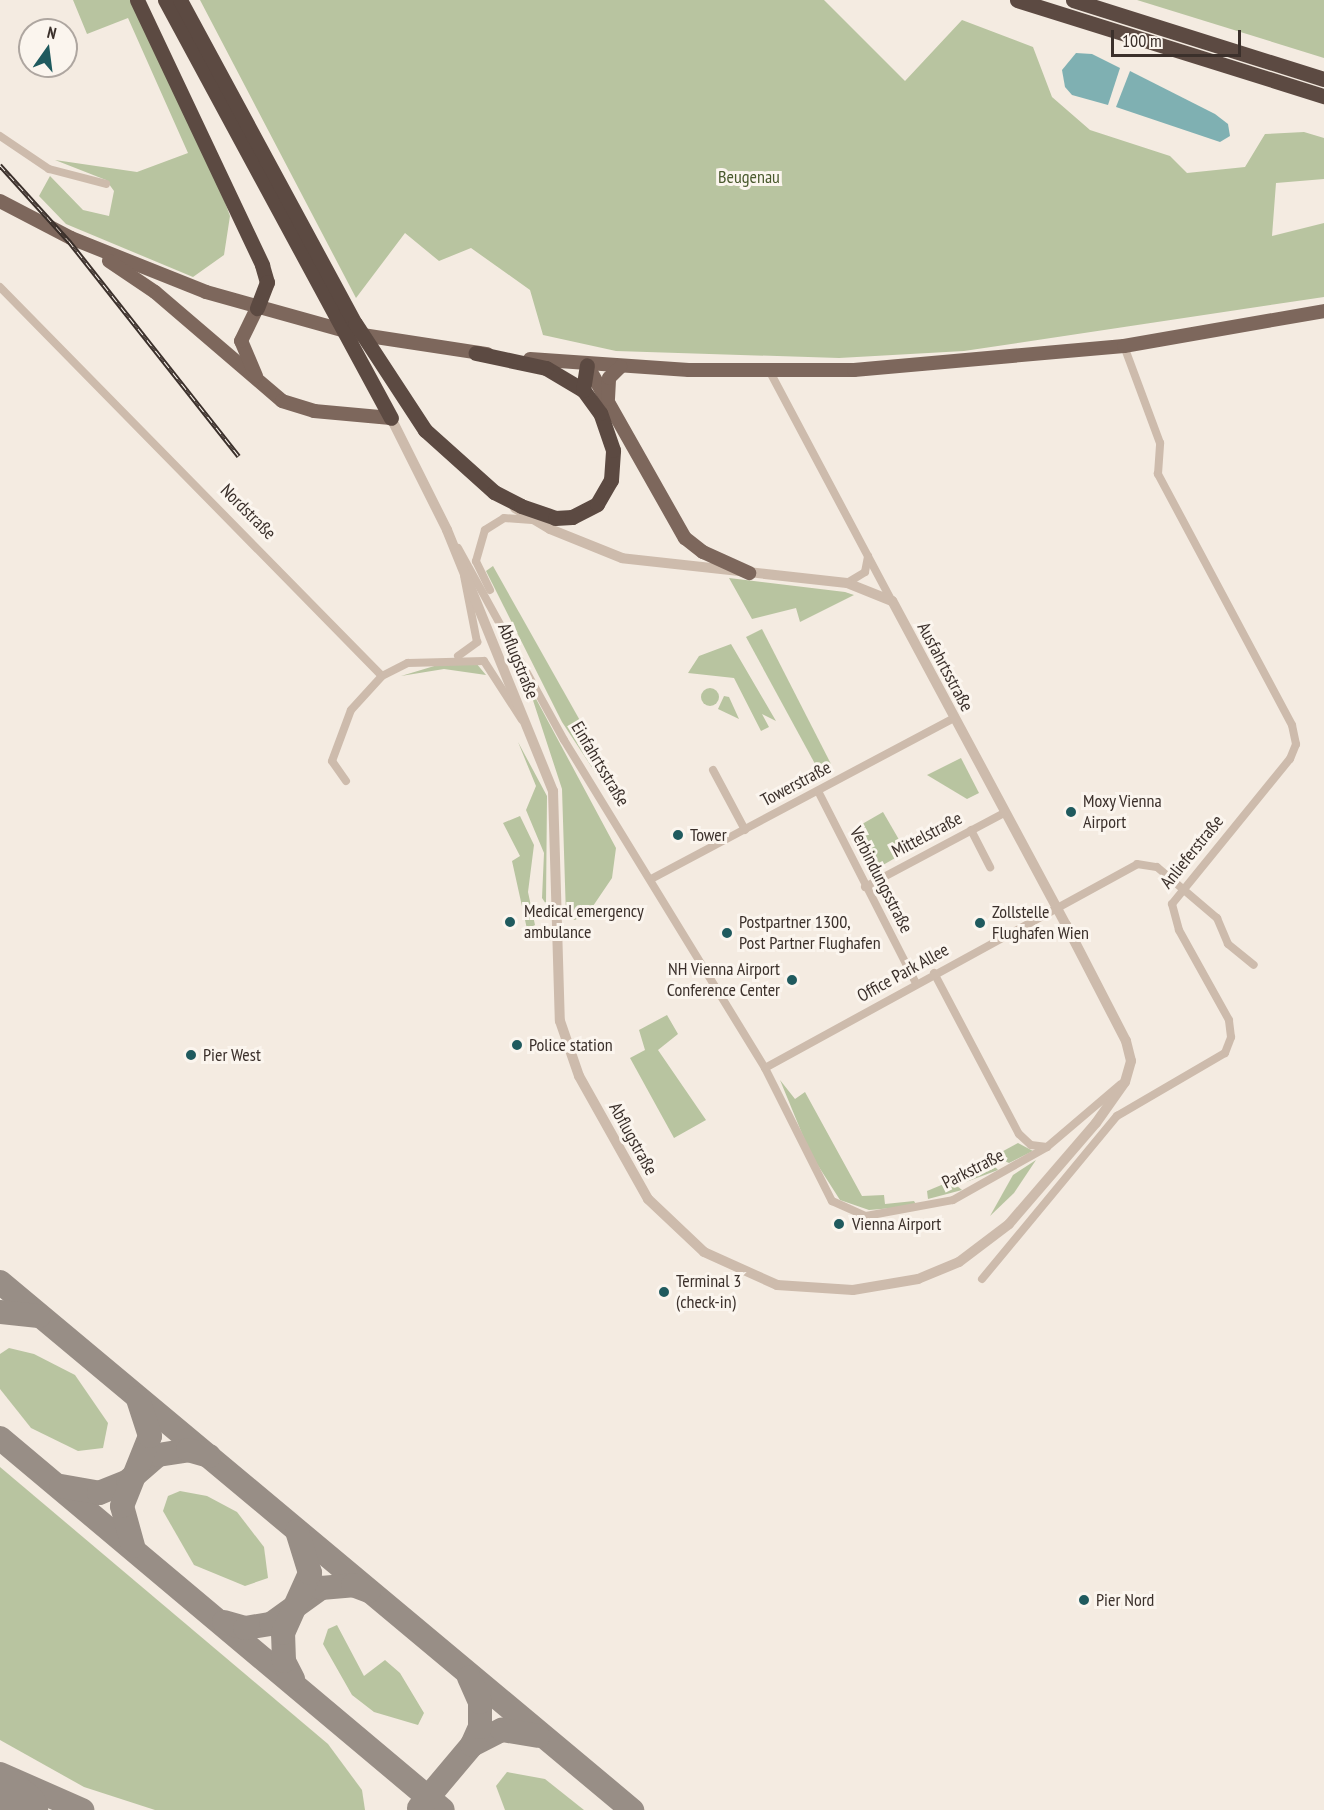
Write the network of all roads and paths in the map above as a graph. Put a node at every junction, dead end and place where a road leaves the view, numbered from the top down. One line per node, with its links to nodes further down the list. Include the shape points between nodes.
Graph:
1 (137, 0): 15 (highway, via 262,265 267,282)
2 (165, 0): 25 (highway)
3 (180, 0): 7 (highway)
4 (190, 0): 7 (highway)
5 (1017, 0): 9 (highway)
6 (1073, 0): 8 (highway)
7 (204, 39): 26 (highway, via 390,385 446,453)
8 (1324, 79)
9 (1324, 96)
10 (0, 136): 11 (street, via 49,169)
11 (105, 184)
12 (0, 201): 13 (main road)
13 (71, 238): 15 (main road); 23 (main road, via 129,274)
14 (0, 288): 36 (street, Nordstraße)
15 (257, 308): 18 (main road, via 397,342); 23 (main road, via 241,341 249,366)
16 (1324, 311): 17 (main road)
17 (1124, 346): 21 (main road, via 910,367); 48 (street, Anlieferstraße, via 1160,443 1158,474 1292,725 1296,744 1290,759)
18 (476, 353): 19 (main road); 22 (highway, via 546,368)
19 (587, 365): 20 (main road); 22 (highway); 24 (main road)
20 (620, 367): 21 (main road); 24 (main road, via 609,378)
21 (770, 372): 29 (street)
22 (583, 390): 26 (highway, via 600,413 613,450 611,480 597,504 572,517 555,518)
23 (268, 392): 25 (main road, via 314,411)
24 (608, 399): 30 (main road, via 685,538)
25 (391, 418): 28 (street, Einfahrtsstraße)
26 (494, 492): 27 (street)
27 (532, 520): 30 (street, via 622,558); 34 (street, via 495,521 479,539 476,561)
28 (447, 530): 31 (street, Abflugstraße); 34 (street, Einfahrtsstraße)
29 (867, 555): 32 (street, via 865,572); 33 (street)
30 (749, 573): 32 (street)
31 (464, 576): 35 (street, via 477,642); 38 (street, Abflugstraße)
32 (847, 583): 33 (street)
33 (892, 601): 37 (street, Ausfahrtsstraße)
34 (496, 611): 46 (street, Einfahrtsstraße, via 564,741)
35 (451, 658): 36 (street, via 408,663); 38 (street, via 490,664 506,702)
36 (382, 676): 40 (street, via 351,710 341,733 332,761)
37 (954, 718): 41 (street, Towerstraße); 42 (street, Ausfahrtsstraße)
38 (525, 724): 54 (street, Abflugstraße, via 553,790 557,842 555,964 560,1021 568,1049 648,1199 704,1252 777,1285 853,1290 918,1279 960,1262 1009,1224)
39 (713, 770): 43 (street)
40 (346, 781)
41 (818, 791): 43 (street, Towerstraße); 47 (street, Verbindungsstraße)
42 (1004, 813): 44 (street, Mittelstraße); 49 (street, Ausfahrtsstraße)
43 (745, 830): 46 (street, Towerstraße)
44 (971, 830): 45 (street); 47 (street, Mittelstraße)
45 (990, 867)
46 (653, 878): 53 (street, Einfahrtsstraße)
47 (865, 886): 52 (street, Verbindungsstraße)
48 (1182, 889): 49 (street, Office Park Allee, via 1151,864 1137,864); 50 (street, Office Park Allee, via 1217,918 1228,944); 57 (street, Anlieferstraße, via 1171,908 1232,1029 1225,1053 1118,1116)
49 (1057, 908): 51 (street, Office Park Allee); 54 (street, Ausfahrtsstraße, via 1126,1041 1131,1060)
50 (1254, 966)
51 (934, 973): 52 (street, Office Park Allee); 56 (street, via 1019,1134 1031,1145)
52 (916, 983): 53 (street, Office Park Allee)
53 (765, 1068): 55 (street, Einfahrtsstraße)
54 (1125, 1082): 56 (street, Parkstraße)
55 (788, 1121): 56 (street, Parkstraße, via 832,1201 866,1216 953,1200)
56 (1047, 1147)
57 (982, 1279)

